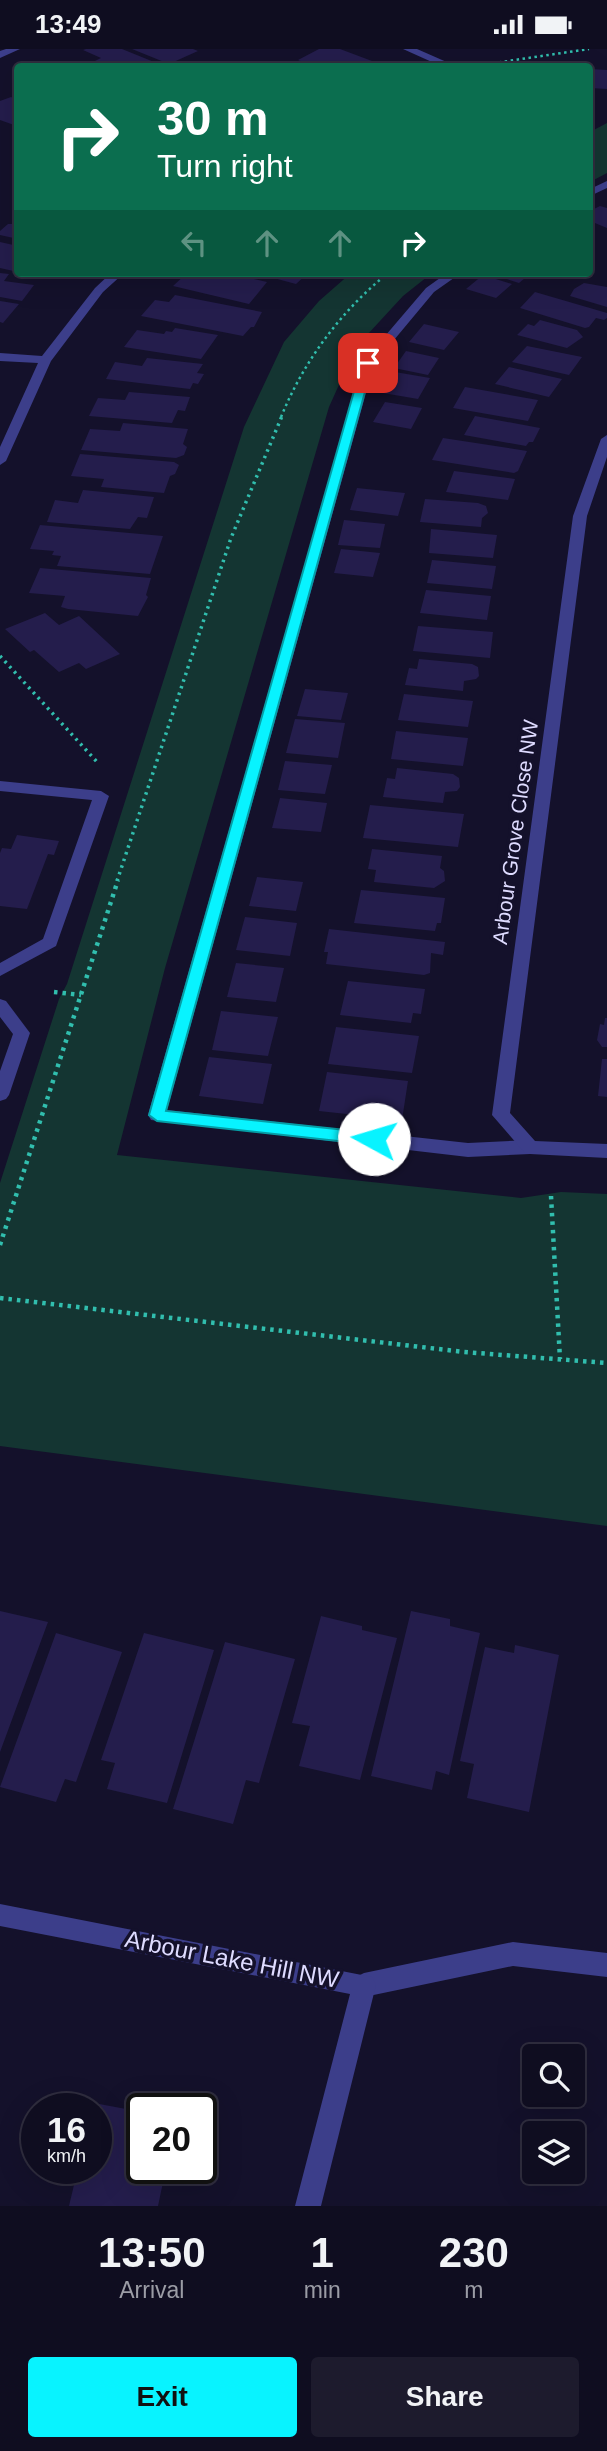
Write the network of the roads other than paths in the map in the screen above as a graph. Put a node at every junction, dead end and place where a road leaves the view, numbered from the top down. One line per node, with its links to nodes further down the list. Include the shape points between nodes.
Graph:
1 (15, 49): 3 (street)
2 (408, 49): 4 (street)
3 (0, 55)
4 (445, 63)
5 (114, 277): 8 (street)
6 (449, 277): 15 (street, via 430,290 368,363 157,1115 468,1150)
7 (0, 357): 8 (street)
8 (45, 361): 10 (street)
9 (607, 439): 15 (street, Arbour Grove Close NW, via 580,516 501,1115)
10 (0, 461)
11 (0, 786): 12 (street, via 101,796 50,942)
12 (0, 970)
13 (0, 1005): 14 (street, via 22,1033)
14 (0, 1095)
15 (530, 1147): 16 (street)
16 (607, 1151)
17 (0, 1915): 19 (street, Arbour Lake Hill NW)
18 (607, 1965): 19 (street, via 513,1954)
19 (364, 1985): 20 (street, Arbour Lake Hill NW)
20 (308, 2206)

